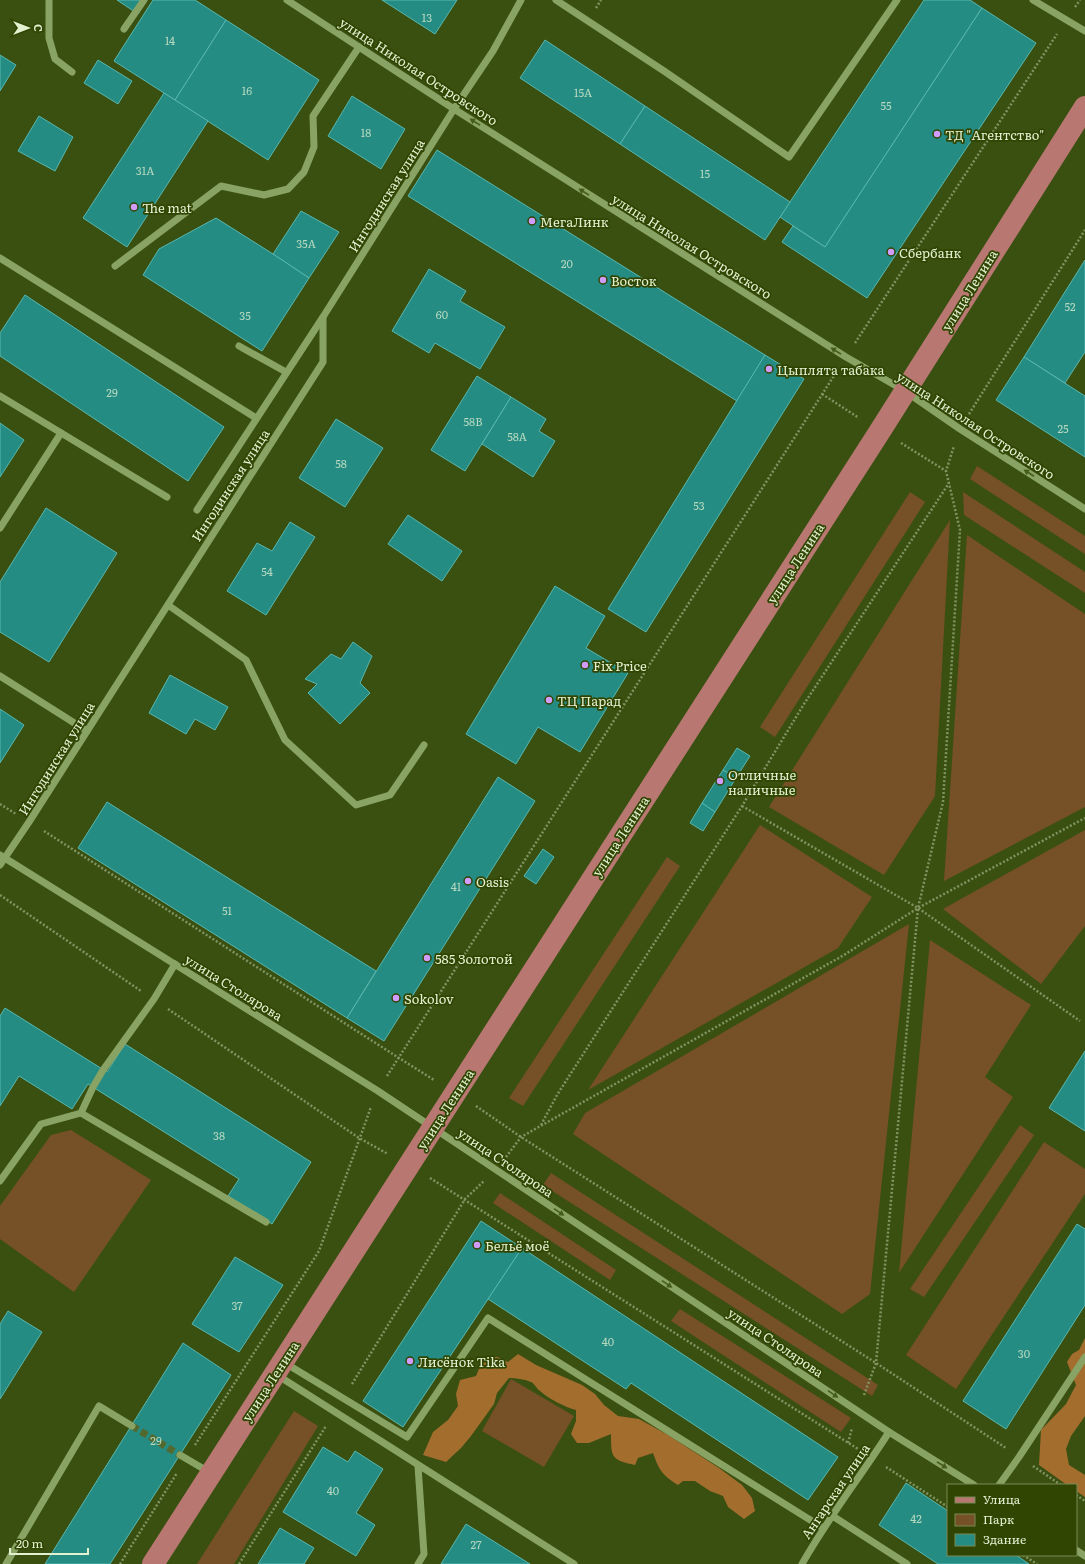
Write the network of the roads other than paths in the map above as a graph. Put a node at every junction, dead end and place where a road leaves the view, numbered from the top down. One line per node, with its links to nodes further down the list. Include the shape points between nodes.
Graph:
1 (49, 0): 11 (street, via 49,38 54,59)
2 (144, 0): 8 (street)
3 (287, 0): 10 (street, улица Николая Островского)
4 (521, 0): 13 (street, Ингодинская улица, via 493,51)
5 (556, 0): 6 (street, via 789,157)
6 (897, 0)
7 (1033, 0): 9 (street)
8 (124, 29)
9 (1085, 31)
10 (359, 47): 13 (street, улица Николая Островского); 15 (street, via 312,116 314,147 304,172 288,189 264,195 221,186)
11 (72, 72)
12 (1085, 107): 19 (main road, улица Ленина)
13 (454, 109): 16 (street, Ингодинская улица); 19 (street, улица Николая Островского, one-way to 13, via 846,357)
14 (0, 258): 21 (street)
15 (114, 266)
16 (323, 317): 18 (street); 27 (street, Ингодинская улица, via 323,362)
17 (239, 346): 18 (street)
18 (286, 372): 21 (street)
19 (905, 391): 24 (street, улица Николая Островского, one-way to 19); 35 (main road, улица Ленина)
20 (0, 396): 22 (street)
21 (256, 418): 25 (street)
22 (62, 433): 23 (street); 26 (street)
23 (167, 497)
24 (1085, 509)
25 (197, 510)
26 (0, 528)
27 (168, 605): 29 (street, Ингодинская улица); 30 (street, via 246,660 285,740 356,805 390,795)
28 (0, 676): 29 (street)
29 (87, 731): 31 (street, Ингодинская улица)
30 (424, 745)
31 (2, 856): 32 (street, Ингодинская улица); 33 (street, улица Столярова)
32 (0, 865)
33 (176, 964): 34 (street, via 103,1070); 35 (street, улица Столярова)
34 (81, 1113): 36 (street, via 41,1124); 37 (street)
35 (433, 1128): 39 (main road, улица Ленина); 41 (street, улица Столярова, one-way to 41)
36 (0, 1181)
37 (266, 1222)
38 (1085, 1357): 46 (street)
39 (279, 1368): 43 (street, via 334,1413); 44 (main road, улица Ленина); 48 (street, via 343,1399 407,1437 488,1318)
40 (132, 1426): 49 (street, via 99,1406)
41 (889, 1432): 45 (street, улица Столярова, one-way to 45); 47 (street, Ангарская улица)
42 (183, 1456): 44 (street)
43 (418, 1466): 51 (street, via 424,1554); 52 (street)
44 (211, 1473): 50 (main road, улица Ленина)
45 (972, 1484)
46 (1000, 1484)
47 (831, 1515): 48 (street, Ангарская улица); 54 (street)
48 (823, 1528): 53 (street, Ангарская улица)
49 (6, 1564)
50 (153, 1564)
51 (418, 1564)
52 (574, 1564)
53 (802, 1564)
54 (907, 1564)

